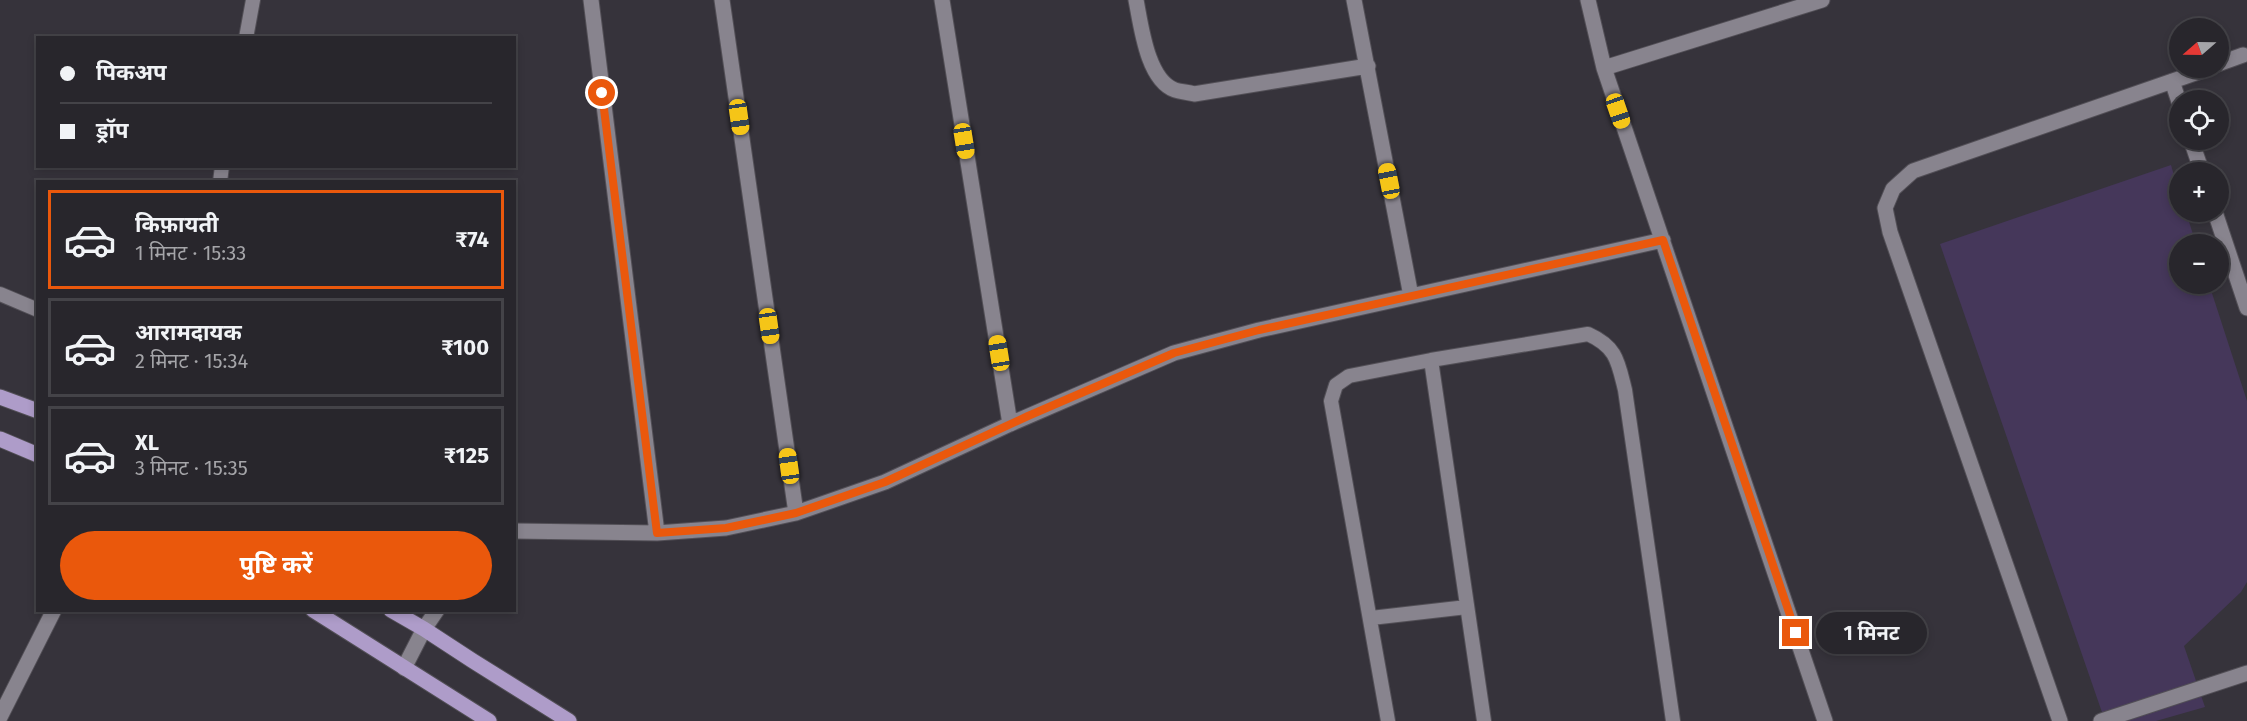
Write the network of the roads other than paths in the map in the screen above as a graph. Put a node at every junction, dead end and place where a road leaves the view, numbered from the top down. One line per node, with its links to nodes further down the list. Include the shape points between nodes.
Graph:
1 (253, 0): 9 (lane)
2 (591, 0): 31 (street)
3 (722, 0): 29 (street)
4 (942, 0): 26 (street)
5 (1136, 0): 12 (street, via 1145,48 1156,73 1173,90 1194,94)
6 (1354, 0): 12 (street)
7 (1588, 0): 13 (street)
8 (1822, 0): 13 (street)
9 (246, 36)
10 (2244, 55): 11 (street)
11 (2229, 60)
12 (1368, 66): 20 (street)
13 (1604, 68): 18 (street)
14 (2181, 78): 15 (street)
15 (2172, 81): 16 (street); 48 (street, via 1913,171 1893,189 1885,208 1890,232)
16 (2175, 90)
17 (2218, 222): 21 (street)
18 (1663, 240): 20 (street); 47 (street)
19 (0, 294): 22 (lane)
20 (1411, 296): 26 (street, via 1174,353)
21 (2247, 308)
22 (36, 309)
23 (1431, 360): 32 (lane); 37 (lane, via 1349,376 1336,384 1331,400); 46 (lane, via 1588,334 1603,341 1617,358)
24 (0, 397): 25 (main road)
25 (36, 410)
26 (1010, 424): 29 (street, via 885,482)
27 (0, 440): 28 (main road)
28 (36, 453)
29 (796, 513): 31 (street, via 726,528)
30 (516, 531): 31 (street)
31 (657, 533)
32 (1467, 607): 37 (lane); 45 (lane)
33 (53, 612): 41 (street)
34 (316, 612): 39 (main road)
35 (394, 612): 38 (main road)
36 (437, 612): 38 (street)
37 (1371, 618): 44 (lane)
38 (424, 629): 39 (street); 43 (main road)
39 (404, 668): 42 (main road)
40 (2247, 673): 49 (street)
41 (0, 717)
42 (489, 721)
43 (569, 721)
44 (1388, 721)
45 (1484, 721)
46 (1673, 721)
47 (1825, 721)
48 (2060, 721)
49 (2101, 721)

